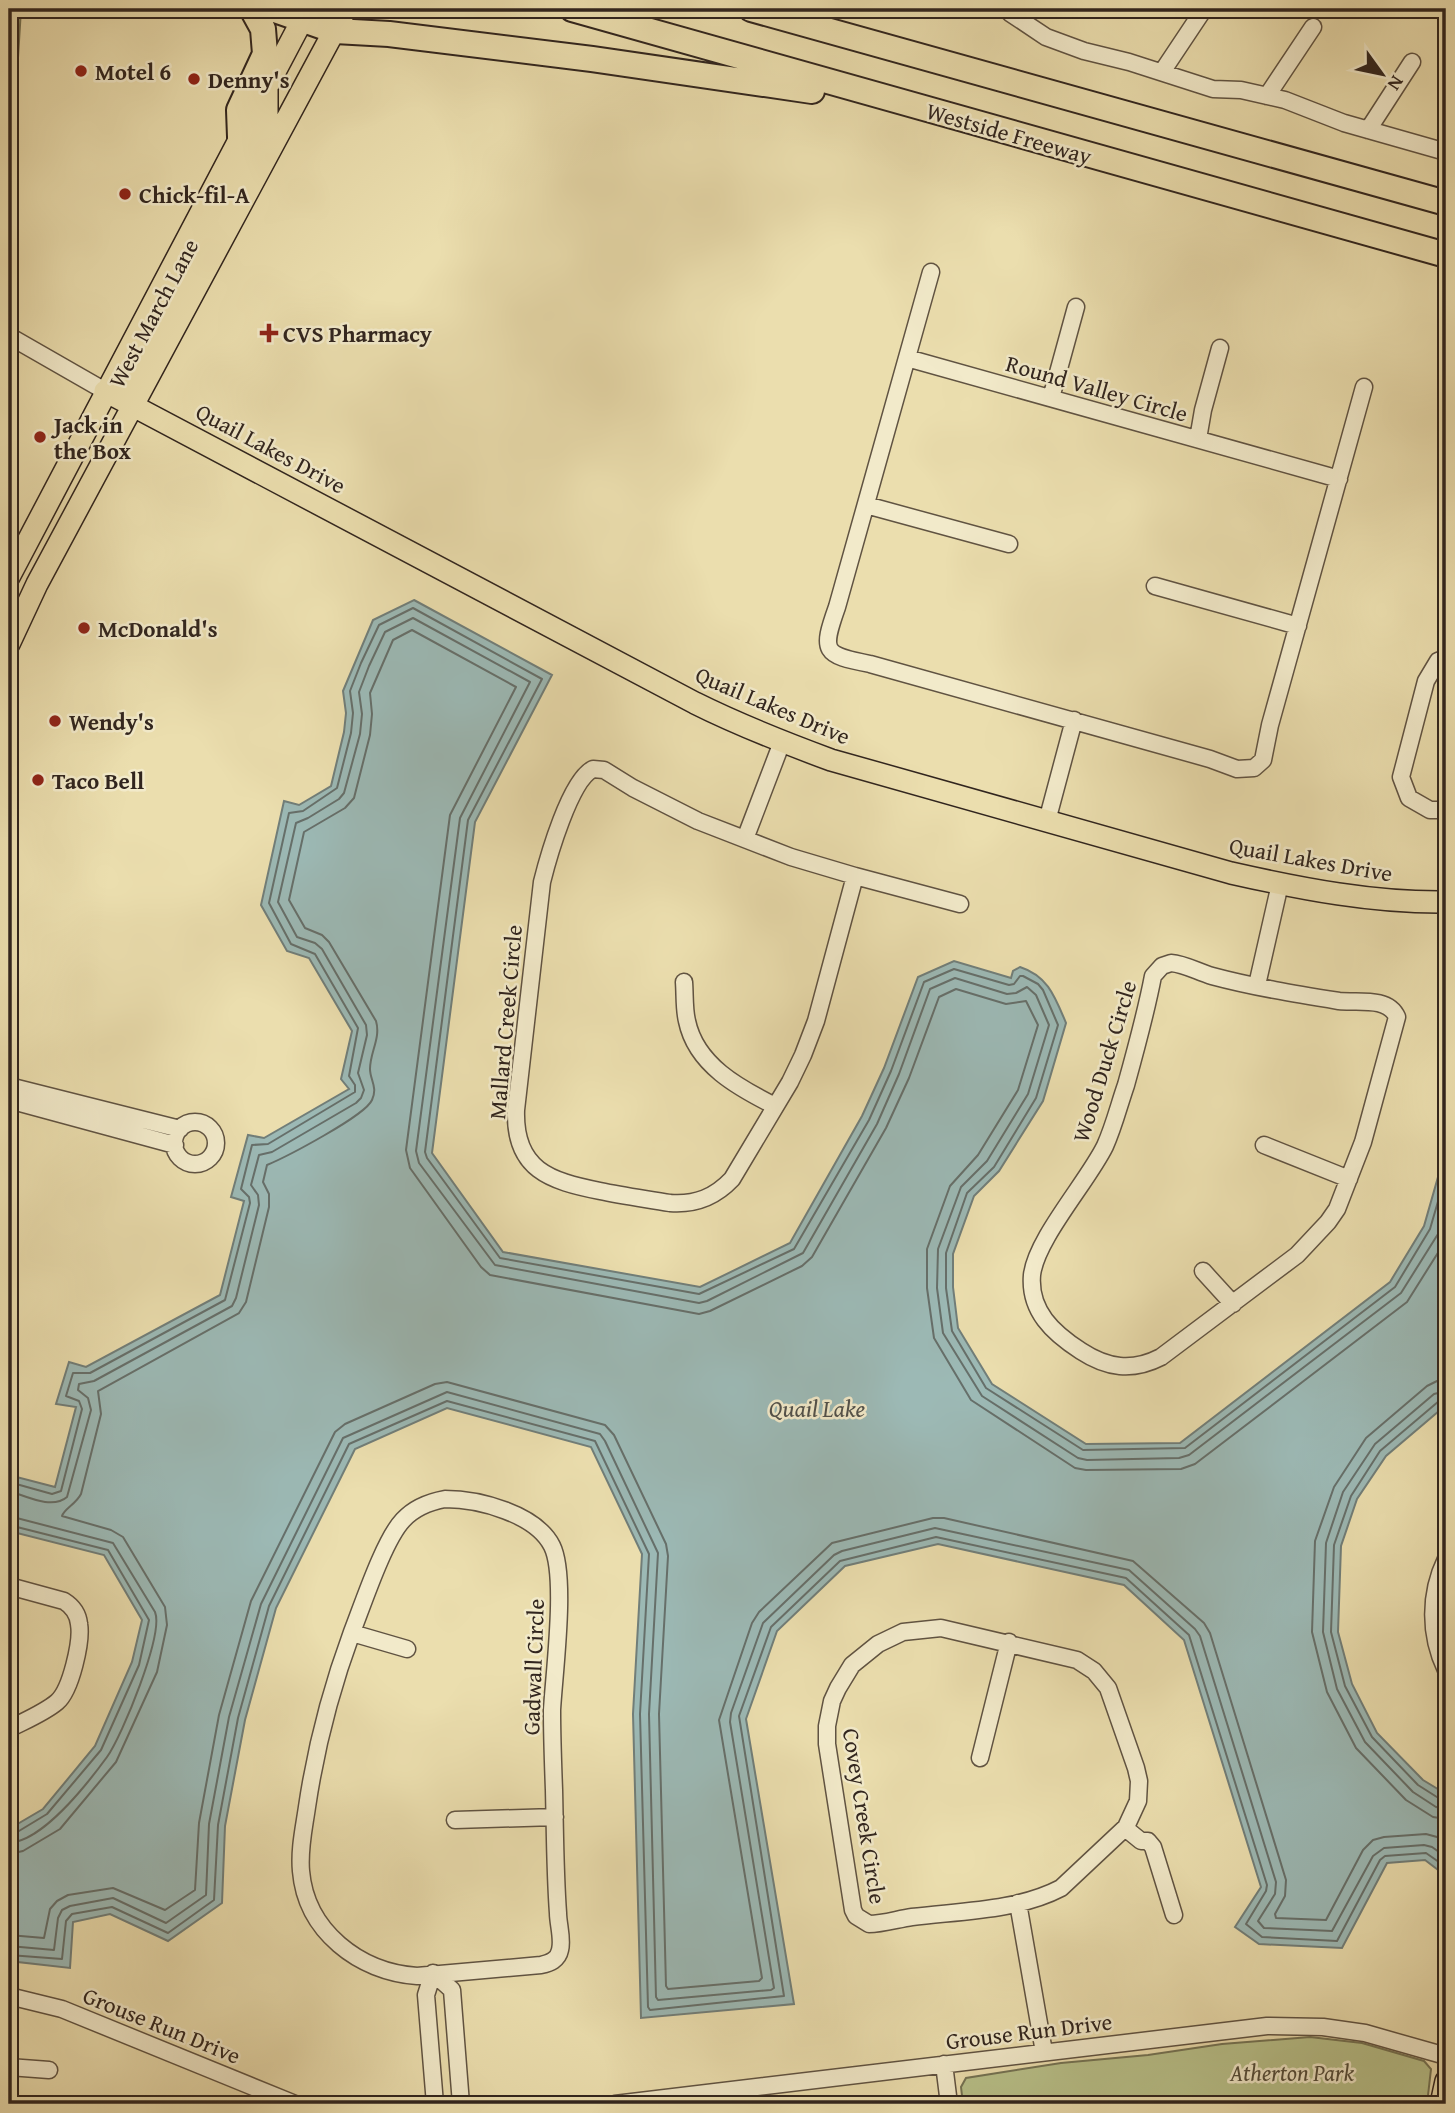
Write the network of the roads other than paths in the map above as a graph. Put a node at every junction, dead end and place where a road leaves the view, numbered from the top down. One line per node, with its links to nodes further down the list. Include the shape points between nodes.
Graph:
1 (252, 9): 19 (highway, via 263,29 265,54 239,110)
2 (272, 9): 9 (highway)
3 (346, 9): 11 (main road, West March Lane)
4 (572, 9): 17 (highway, Westside Freeway)
5 (751, 9): 12 (highway)
6 (805, 9): 12 (highway, via 828,18)
7 (1008, 9): 14 (street, via 1046,37)
8 (1204, 9): 14 (street)
9 (305, 14): 11 (highway); 15 (main road, West March Lane)
10 (1313, 27): 16 (street)
11 (335, 31): 17 (highway, via 592,59); 31 (main road, West March Lane)
12 (857, 39): 21 (highway)
13 (1412, 62): 18 (street)
14 (1162, 72): 16 (street, via 1213,89)
15 (267, 85): 19 (main road, West March Lane); 31 (main road, via 267,119 129,380)
16 (1267, 96): 18 (street)
17 (920, 108): 22 (highway, Westside Freeway)
18 (1368, 130): 20 (street)
19 (240, 138): 29 (main road, West March Lane)
20 (1446, 152)
21 (1446, 203)
22 (1446, 255)
23 (931, 272): 27 (street)
24 (1076, 307): 30 (street)
25 (9, 336): 29 (street)
26 (1220, 348): 32 (street)
27 (907, 358): 30 (street, Round Valley Circle); 34 (street)
28 (1364, 387): 33 (street)
29 (105, 391): 31 (main road, Quail Lakes Drive); 36 (main road, West March Lane)
30 (1051, 398): 32 (street, Round Valley Circle)
31 (134, 404): 39 (main road, West March Lane); 42 (main road, Quail Lakes Drive, via 695,703)
32 (1198, 439): 33 (street, Round Valley Circle)
33 (1339, 479): 38 (street)
34 (866, 505): 35 (street); 41 (street, via 827,634 834,654)
35 (1009, 544)
36 (9, 577)
37 (1155, 586): 38 (street)
38 (1298, 626): 41 (street, via 1263,760 1254,768 1237,769)
39 (9, 645)
40 (1446, 658): 43 (street, via 1438,661 1426,681 1401,777 1409,798 1430,810)
41 (1073, 720): 44 (street)
42 (782, 742): 44 (main road, Quail Lakes Drive); 45 (street)
43 (1446, 810)
44 (1047, 821): 47 (main road, Quail Lakes Drive)
45 (745, 839): 46 (street, Mallard Creek Circle); 54 (street, Mallard Creek Circle, via 675,810 604,770 593,769 582,777 551,846 542,882 517,1134 526,1155 553,1180 688,1204 714,1195 733,1179)
46 (855, 876): 49 (street, Mallard Creek Circle); 54 (street, Mallard Creek Circle, via 816,1021)
47 (1280, 884): 48 (main road, Quail Lakes Drive, via 1401,902); 51 (street)
48 (1446, 902)
49 (960, 904)
50 (684, 982): 54 (street, via 687,1023 702,1054 728,1079)
51 (1256, 985): 56 (street, Wood Duck Circle, via 1382,1004 1396,1013); 58 (street, Wood Duck Circle, via 1177,964 1156,971 1113,1128 1038,1253 1032,1277 1034,1299 1053,1331 1099,1362 1116,1366 1142,1365 1161,1357)
52 (9, 1086): 53 (street, via 177,1137)
53 (9, 1100)
54 (775, 1106)
55 (1264, 1145): 56 (street)
56 (1349, 1179): 58 (street, Wood Duck Circle, via 1337,1209 1317,1236)
57 (1203, 1271): 58 (street)
58 (1233, 1304)
59 (1446, 1559): 64 (street, via 1433,1613 1434,1635)
60 (9, 1586): 65 (street, via 64,1601 79,1625 74,1668 65,1692 57,1702)
61 (352, 1633): 63 (street); 67 (street, Gadwall Circle, via 392,1536 411,1513 435,1501 455,1499 532,1522 549,1540 559,1566 552,1713); 72 (street, Gadwall Circle, via 316,1750 301,1850 303,1885 321,1924 352,1955 400,1975)
62 (1009, 1642): 66 (street); 69 (street, Covey Creek Circle, via 1077,1660 1108,1688 1139,1781 1138,1801); 70 (street, Covey Creek Circle, via 931,1627 903,1632 878,1644 852,1665 838,1688 829,1713 827,1744 853,1910 864,1923)
63 (407, 1649)
64 (1446, 1670)
65 (9, 1729)
66 (979, 1758)
67 (555, 1817): 68 (street); 72 (street, Gadwall Circle, via 561,1944 556,1958 541,1965)
68 (455, 1820)
69 (1125, 1828): 70 (street, Covey Creek Circle, via 1061,1888); 71 (street, via 1153,1847)
70 (1018, 1903): 74 (street)
71 (1174, 1915)
72 (433, 1973): 81 (street, via 426,1995); 82 (street, via 452,1990)
73 (9, 1996): 80 (street, Grouse Run Drive, via 62,2009)
74 (1044, 2052): 75 (street, Grouse Run Drive, via 1295,2026 1365,2033); 76 (street, Grouse Run Drive)
75 (1446, 2056)
76 (944, 2064): 83 (street, Grouse Run Drive); 84 (street)
77 (9, 2067): 78 (street)
78 (49, 2070)
79 (1446, 2081): 85 (main road)
80 (295, 2104)
81 (435, 2104)
82 (461, 2104)
83 (614, 2104)
84 (949, 2104)
85 (1441, 2104)

